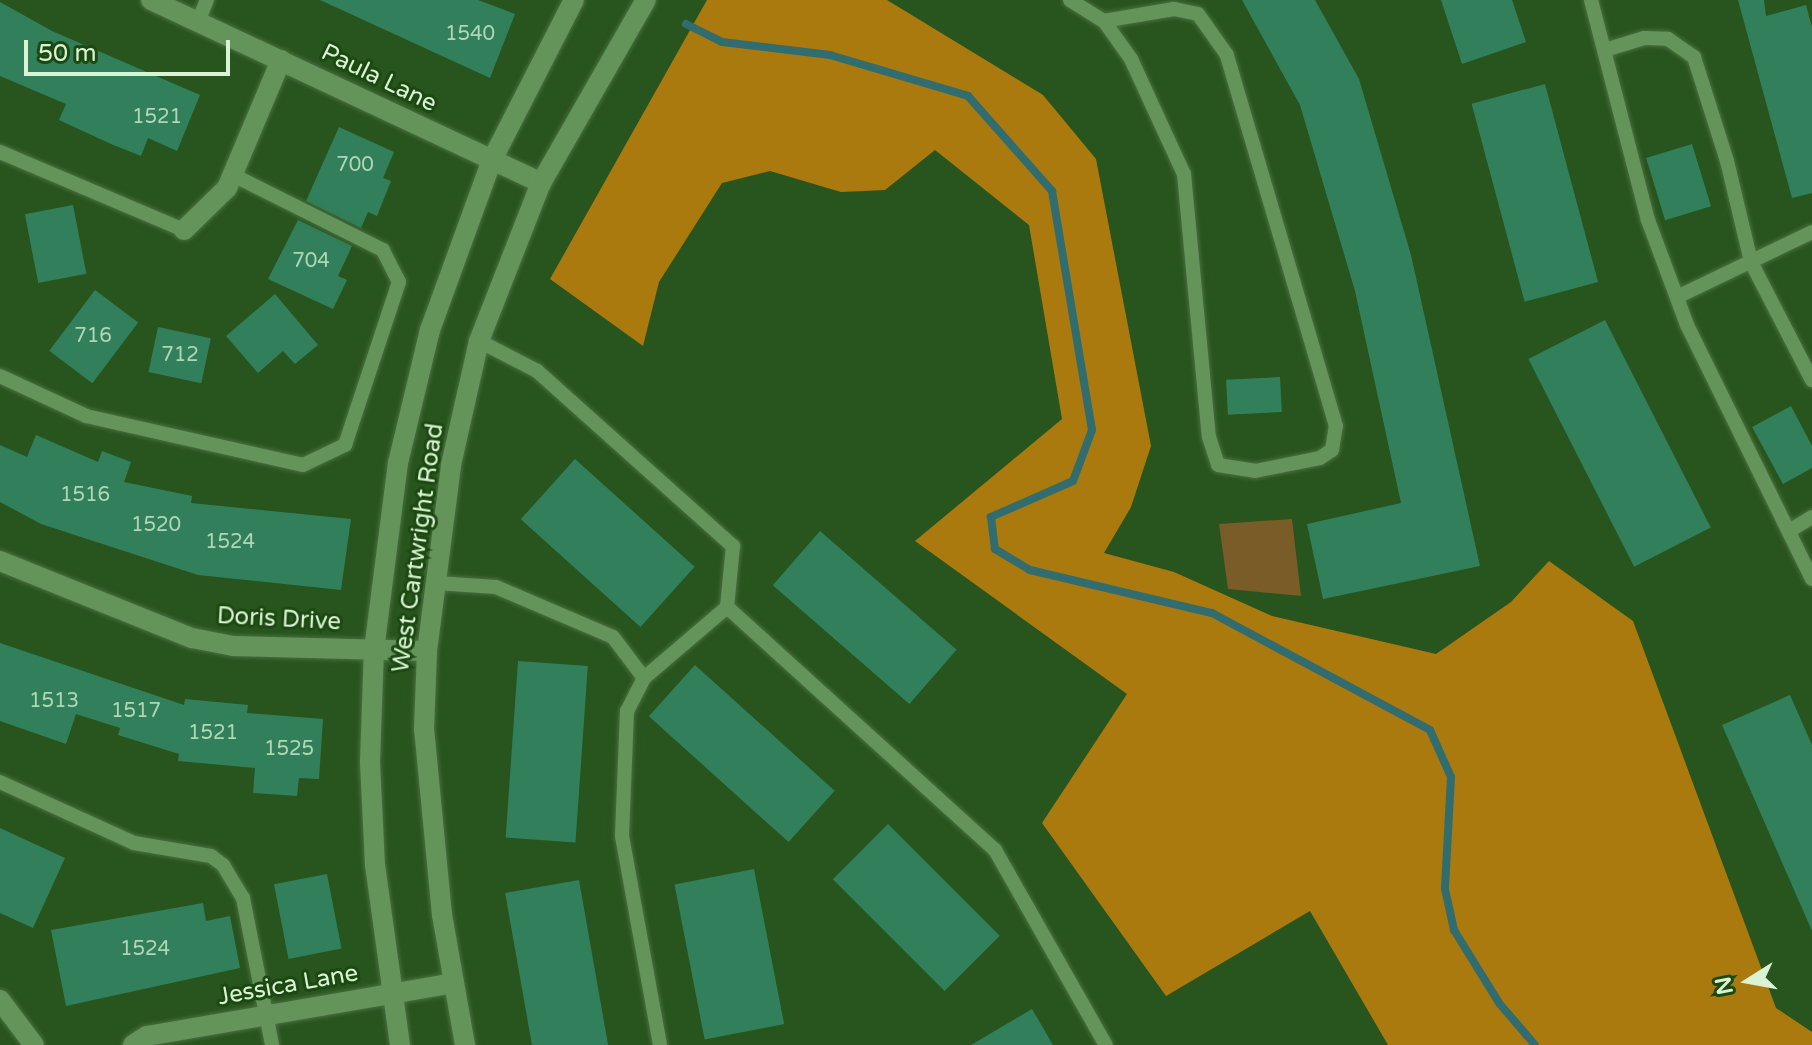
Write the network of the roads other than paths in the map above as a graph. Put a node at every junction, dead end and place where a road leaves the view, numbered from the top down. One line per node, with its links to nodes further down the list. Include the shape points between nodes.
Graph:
1 (151, 0): 8 (main road, Paula Lane)
2 (207, 0): 8 (lane)
3 (574, 0): 12 (main road, West Cartwright Road)
4 (646, 0): 14 (main road, West Cartwright Road)
5 (1070, 0): 7 (lane)
6 (1591, 0): 9 (lane)
7 (1104, 21): 7 (lane, via 1131,59 1184,174 1209,437 1218,465 1255,471 1320,458 1332,450 1336,426 1227,55 1198,14 1174,9)
8 (198, 22): 10 (main road, Paula Lane)
9 (1605, 50): 17 (lane, via 1644,38 1668,39 1694,57); 18 (lane, via 1648,220)
10 (281, 60): 12 (main road, Paula Lane); 13 (main road)
11 (0, 152): 15 (lane)
12 (491, 162): 14 (main road, Paula Lane); 28 (main road, West Cartwright Road, via 423,360 398,463)
13 (233, 175): 15 (main road, via 215,203); 20 (lane, via 383,250 399,282 345,445 303,465 86,416)
14 (541, 183): 19 (main road, West Cartwright Road)
15 (184, 230)
16 (1812, 232): 17 (lane)
17 (1751, 262): 18 (lane); 21 (lane)
18 (1677, 297): 23 (lane)
19 (479, 341): 26 (main road, West Cartwright Road, via 451,465); 27 (lane, via 537,371 733,546)
20 (0, 376)
21 (1812, 380)
22 (1812, 517): 23 (lane)
23 (1789, 531): 25 (lane)
24 (0, 561): 28 (main road, Doris Drive, via 192,638 233,646)
25 (1812, 579)
26 (436, 583): 29 (main road, West Cartwright Road); 30 (lane, via 496,587 613,637)
27 (727, 607): 30 (lane); 42 (lane, via 995,850)
28 (374, 650): 29 (main road, Doris Drive); 33 (main road, West Cartwright Road, via 375,865)
29 (427, 651): 32 (main road, West Cartwright Road, via 424,729)
30 (644, 678): 41 (lane, via 627,711 622,836)
31 (0, 782): 35 (lane, via 134,843 211,856 223,865 243,898)
32 (453, 983): 33 (main road, Jessica Lane); 40 (main road, West Cartwright Road)
33 (390, 993): 35 (main road, Jessica Lane); 39 (main road, West Cartwright Road)
34 (0, 1000): 36 (main road)
35 (268, 1015): 37 (main road, Jessica Lane, via 147,1036); 38 (lane)
36 (34, 1045)
37 (133, 1045)
38 (272, 1045)
39 (400, 1045)
40 (465, 1045)
41 (660, 1045)
42 (1106, 1045)

